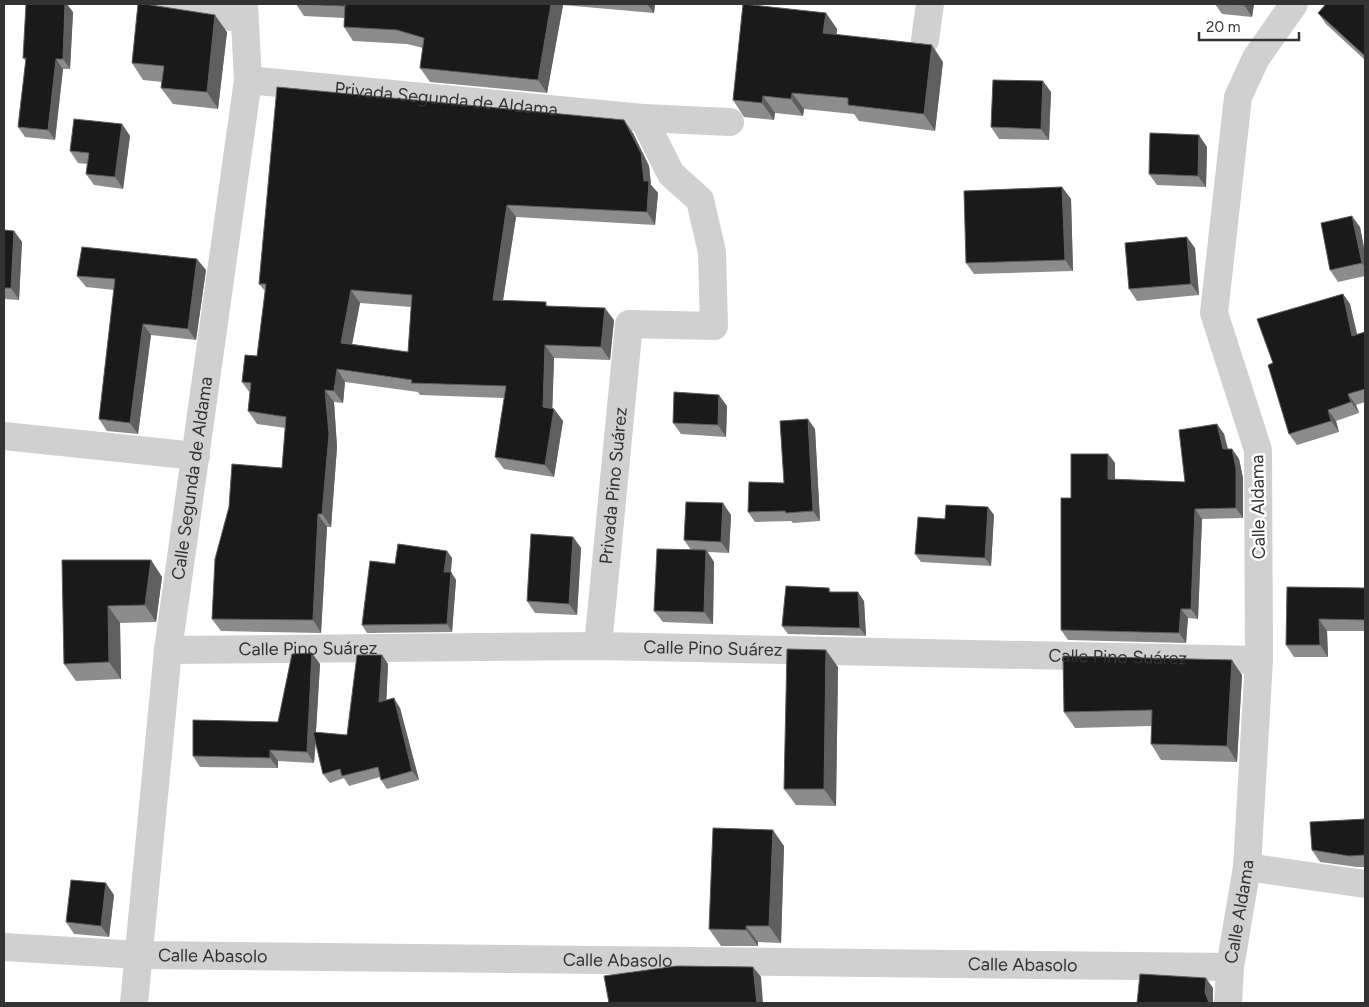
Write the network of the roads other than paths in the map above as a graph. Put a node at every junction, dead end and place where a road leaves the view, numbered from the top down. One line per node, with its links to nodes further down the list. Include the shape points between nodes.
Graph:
1 (152, 4): 4 (street)
2 (930, 4): 5 (street)
3 (1294, 4): 13 (street, Calle Aldama, via 1256,58 1238,97 1214,313 1258,450)
4 (244, 12): 6 (street, Calle Segunda de Aldama)
5 (925, 40)
6 (248, 80): 7 (street, Privada Segunda de Aldama); 10 (street, Calle Segunda de Aldama)
7 (643, 118): 8 (street, Privada Segunda de Aldama); 11 (street, Privada Pino Suárez, via 671,174 700,200 712,252 714,326 628,324)
8 (730, 122)
9 (4, 436): 10 (street)
10 (196, 456): 12 (street, Calle Segunda de Aldama)
11 (598, 646): 12 (street, Calle Pino Suárez); 13 (street, Calle Pino Suárez)
12 (168, 650): 17 (street, Calle Segunda de Aldama)
13 (1259, 660): 14 (street, Calle Aldama)
14 (1247, 867): 15 (street); 18 (street, Calle Aldama)
15 (1365, 884)
16 (4, 948): 17 (street, Calle Abasolo)
17 (140, 955): 18 (street, Calle Abasolo); 19 (street, Calle Segunda de Aldama)
18 (1230, 967): 20 (street, Calle Aldama)
19 (134, 1003)
20 (1228, 1003)

